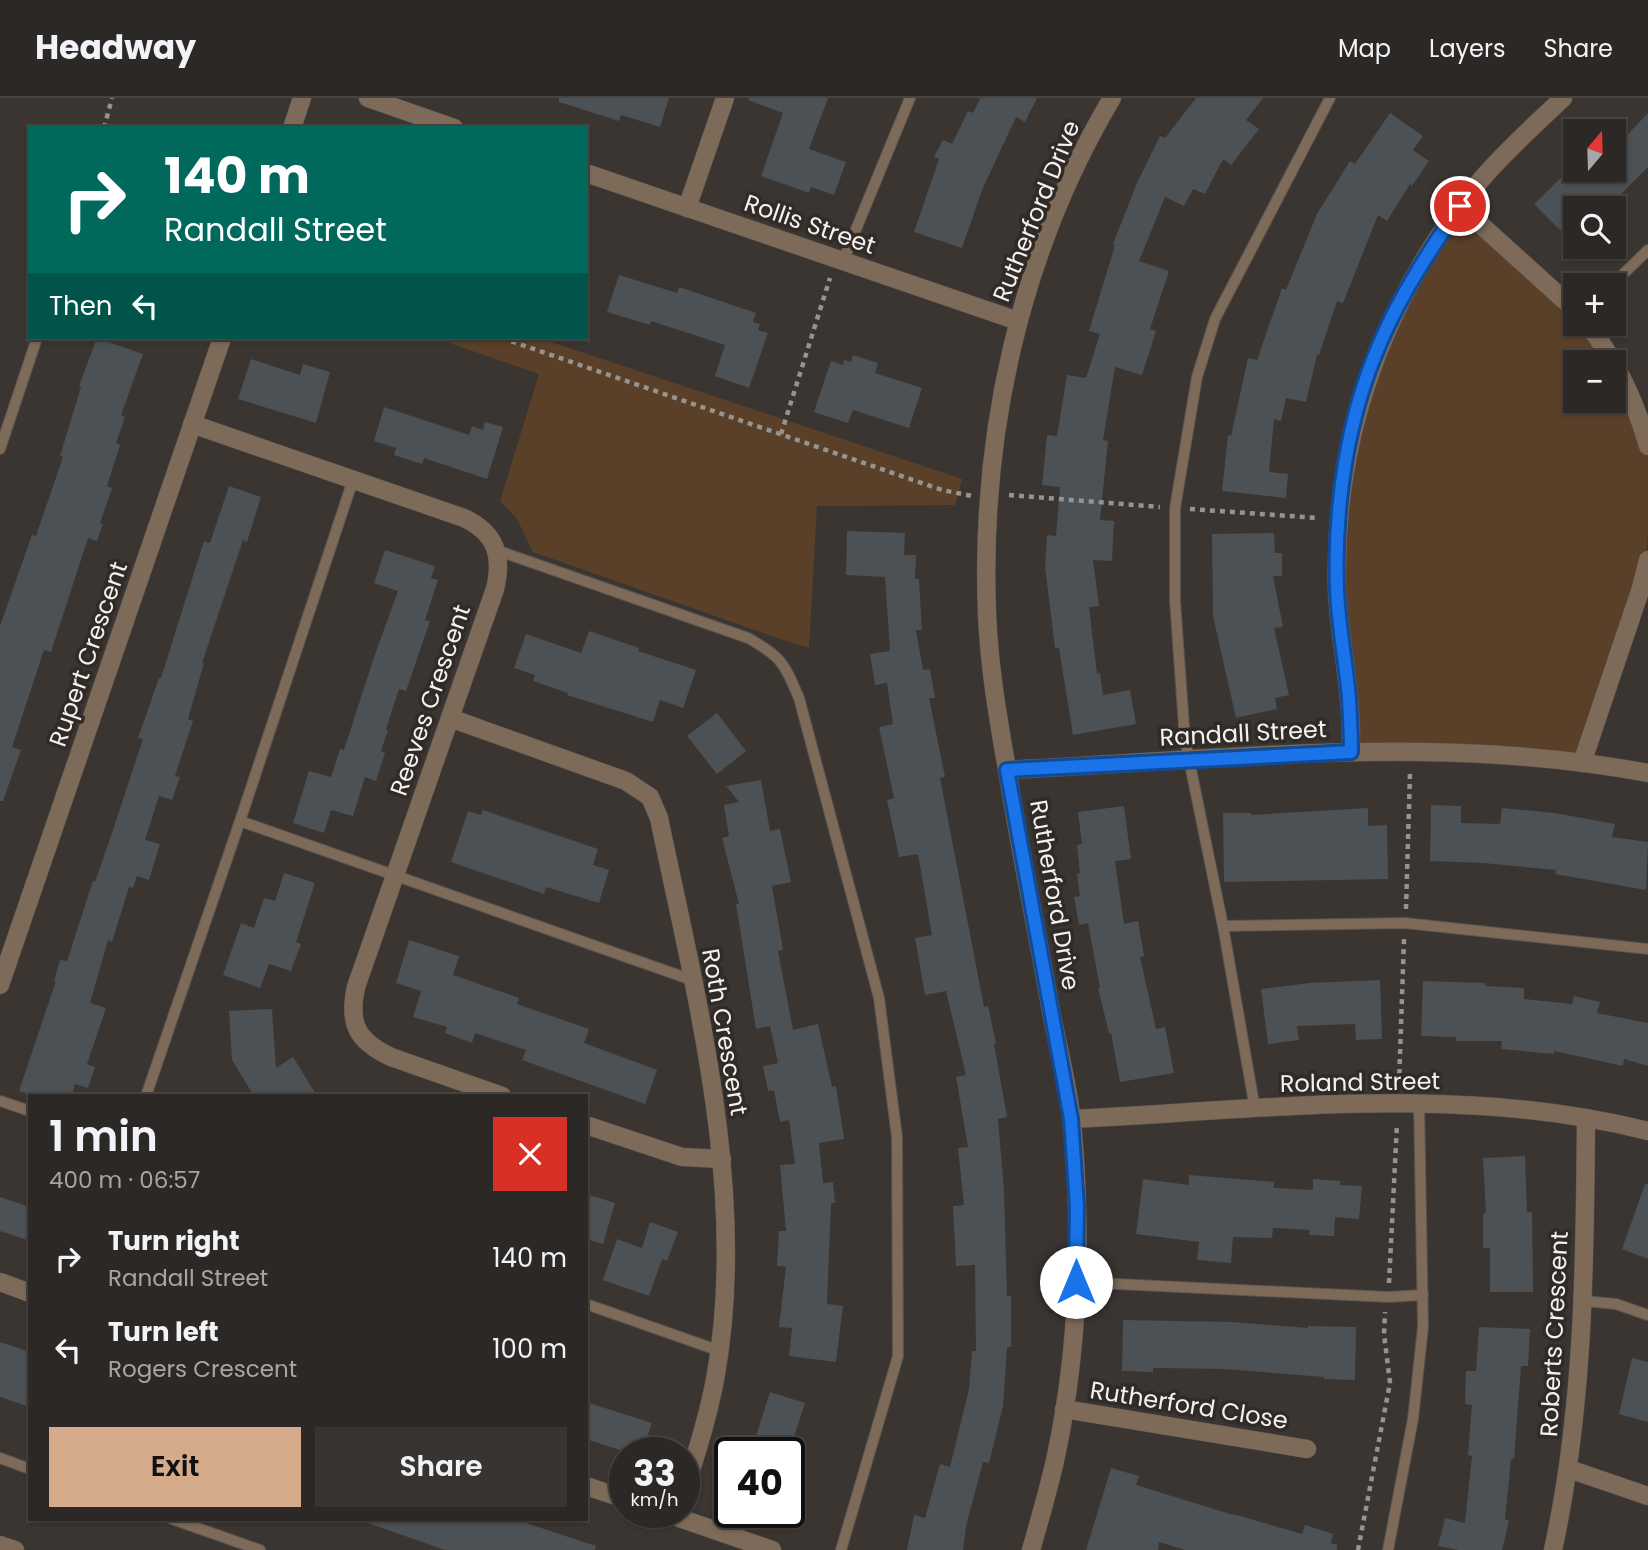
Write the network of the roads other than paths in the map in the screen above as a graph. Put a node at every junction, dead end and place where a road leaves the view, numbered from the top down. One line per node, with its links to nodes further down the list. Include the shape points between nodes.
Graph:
1 (302, 98): 8 (street)
2 (368, 98): 9 (street)
3 (725, 98): 12 (street)
4 (910, 98): 14 (lane)
5 (1112, 98): 17 (street, Rutherford Drive, via 1075,169)
6 (1330, 98): 29 (lane, via 1215,319 1197,377 1175,508 1175,601)
7 (1563, 98): 11 (street, via 1504,154)
8 (293, 126)
9 (448, 126)
10 (588, 174): 12 (street, Rollis Street)
11 (1460, 206): 16 (street); 28 (street, via 1410,281 1379,345 1364,386 1347,461 1338,520 1337,587)
12 (687, 208): 14 (street, Rollis Street)
13 (1648, 250): 15 (lane)
14 (840, 260): 17 (street, Rollis Street)
15 (1624, 273)
16 (1563, 299)
17 (1018, 321): 31 (street, Rutherford Drive, via 997,419 988,526 987,614)
18 (1595, 336): 22 (street, via 1621,373)
19 (36, 340): 23 (lane)
20 (221, 340): 21 (street, Rupert Crescent)
21 (192, 424): 24 (street); 38 (street, Rupert Crescent)
22 (1648, 446)
23 (0, 449)
24 (353, 480): 25 (street, via 477,524); 33 (lane)
25 (496, 550): 27 (street, Reeves Crescent, via 495,589); 73 (lane, via 748,638 786,666 799,698 879,999 897,1137 898,1356)
26 (1648, 560): 30 (street)
27 (450, 718): 34 (street, Reeves Crescent); 37 (street, Roth Crescent, via 626,780 650,797 659,818)
28 (1351, 752): 29 (street, Randall Street); 30 (street, Randall Street, via 1411,750)
29 (1189, 761): 31 (street, Randall Street); 35 (lane)
30 (1582, 763): 32 (street, Randall Street)
31 (1007, 770): 45 (street, Rutherford Drive)
32 (1648, 773)
33 (240, 821): 34 (lane); 39 (lane)
34 (394, 875): 37 (lane); 40 (street, Reeves Crescent, via 356,987 353,1014 358,1033 391,1058)
35 (1223, 926): 36 (lane, via 1405,923); 43 (lane)
36 (1648, 949)
37 (692, 980): 49 (street, Roth Crescent)
38 (0, 985)
39 (147, 1094)
40 (496, 1094)
41 (0, 1101): 44 (lane)
42 (1419, 1103): 43 (street, Roland Street); 46 (street, Roland Street, via 1479,1105); 53 (lane)
43 (1255, 1109): 45 (street, Roland Street)
44 (28, 1110)
45 (1071, 1119): 51 (street, Rutherford Drive)
46 (1587, 1119): 48 (street, Roland Street); 54 (street, Roberts Crescent)
47 (588, 1126): 49 (street, via 682,1157)
48 (1648, 1131)
49 (722, 1159): 57 (street, Roth Crescent, via 726,1268)
50 (0, 1282): 52 (street)
51 (1076, 1282): 53 (lane); 58 (street, Rutherford Drive)
52 (28, 1292)
53 (1423, 1295): 75 (lane, via 1412,1419)
54 (1584, 1301): 56 (lane, via 1616,1304); 63 (street, Roberts Crescent)
55 (588, 1305): 57 (lane)
56 (1648, 1315)
57 (720, 1351): 59 (street, Roth Crescent)
58 (1064, 1409): 60 (street, Rutherford Close); 74 (street, Rutherford Drive)
59 (700, 1441)
60 (1307, 1449)
61 (0, 1458): 62 (lane)
62 (28, 1468)
63 (1569, 1469): 66 (street); 76 (street, Roberts Crescent)
64 (588, 1487): 65 (street)
65 (609, 1494)
66 (1648, 1496)
67 (178, 1521): 71 (lane)
68 (700, 1524): 72 (street)
69 (0, 1545): 70 (street)
70 (15, 1550)
71 (260, 1550)
72 (772, 1550)
73 (841, 1550)
74 (1031, 1550)
75 (1388, 1550)
76 (1553, 1550)

